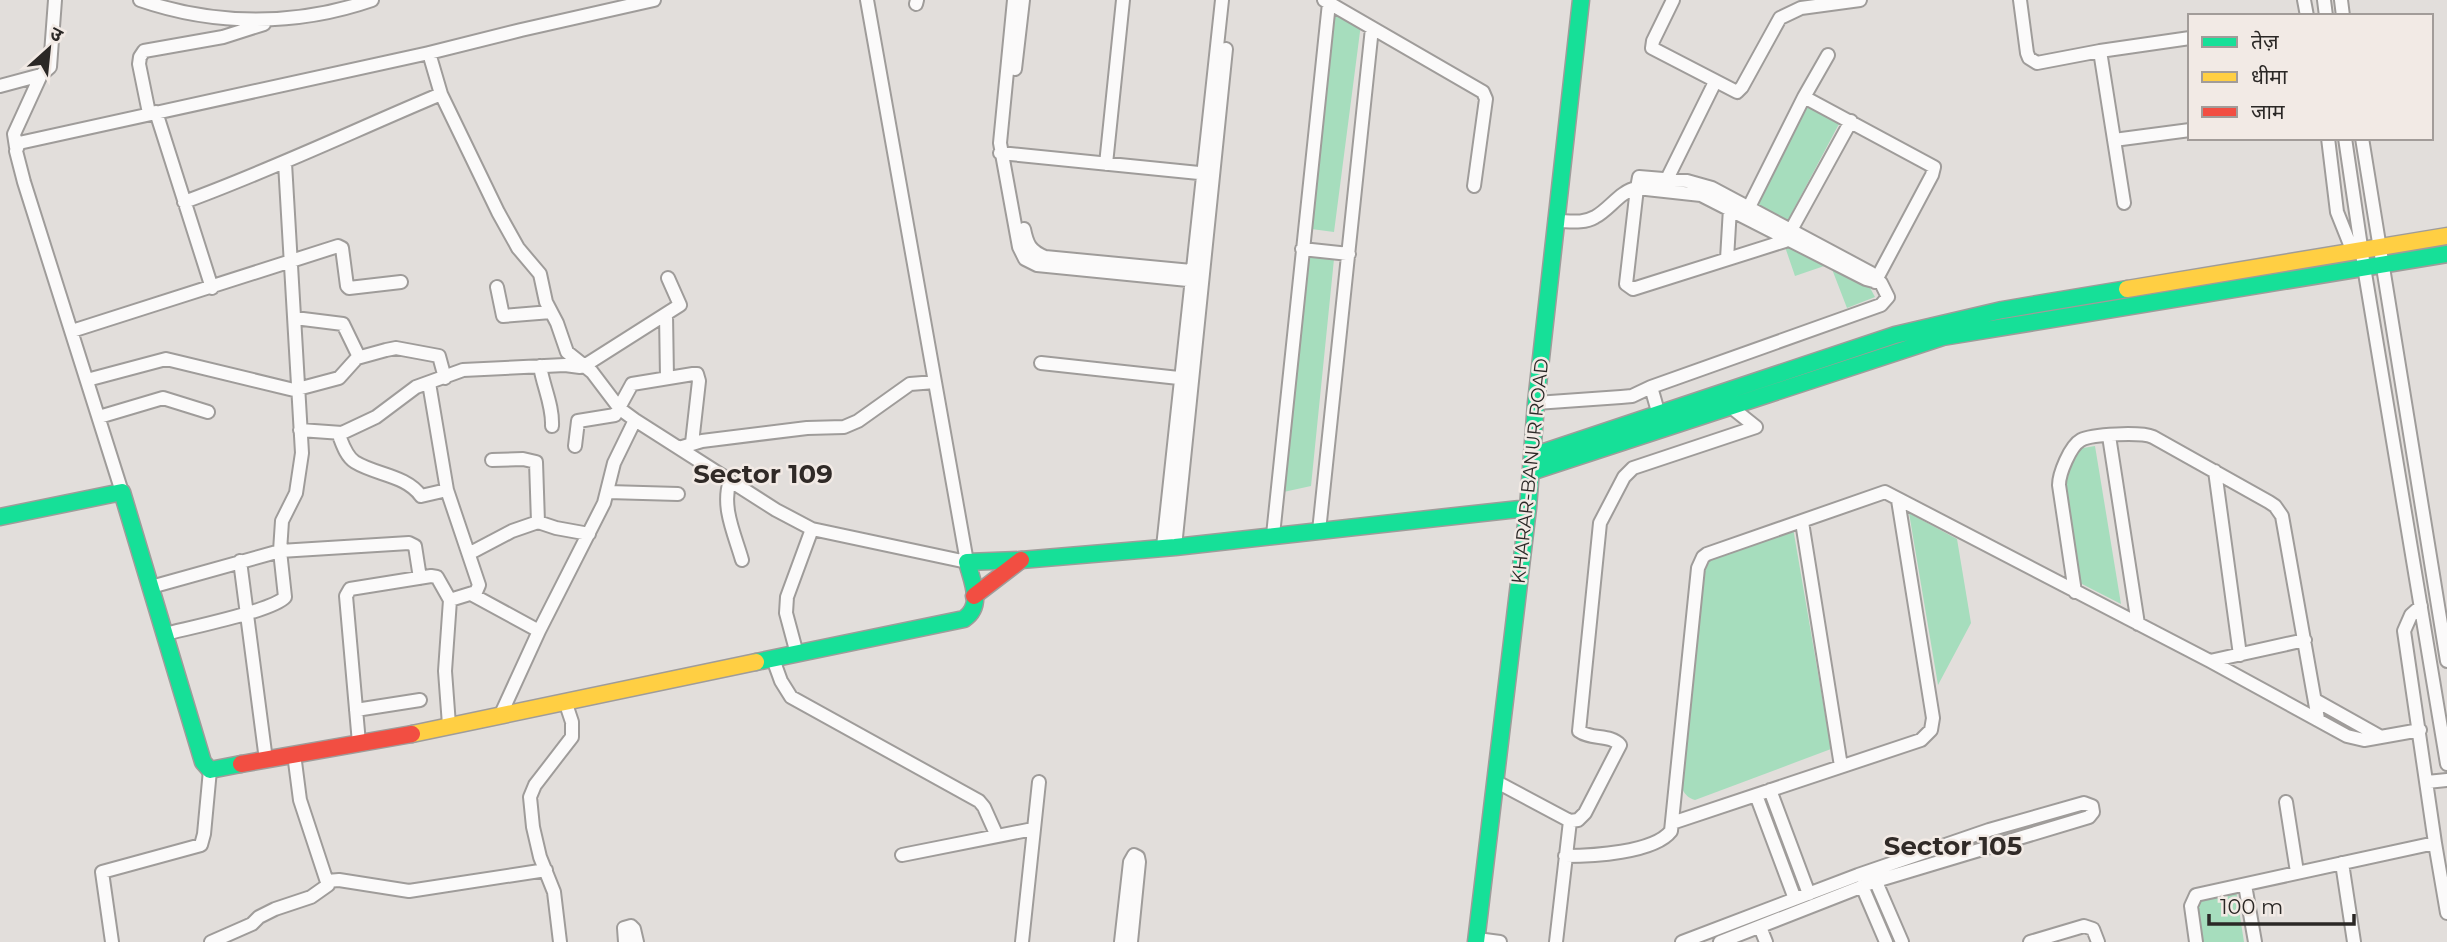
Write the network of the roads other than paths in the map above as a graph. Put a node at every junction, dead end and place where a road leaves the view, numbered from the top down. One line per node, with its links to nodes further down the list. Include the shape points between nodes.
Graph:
1 (55, 0): 23 (street, via 51,63)
2 (140, 0): 17 (street, via 218,18)
3 (372, 0): 16 (street)
4 (654, 0): 21 (street)
5 (867, 0): 77 (street)
6 (1014, 0): 36 (street, via 1001,131)
7 (1023, 0): 36 (street)
8 (1123, 0): 38 (street)
9 (1222, 0): 39 (street)
10 (1231, 0): 39 (street)
11 (1581, 0): 47 (main road, KHARAR-BANUR ROAD)
12 (1673, 0): 24 (street, via 1652,48)
13 (1860, 0): 24 (street, via 1789,12 1774,26 1740,90)
14 (2020, 0): 20 (street, via 2032,61 2045,63)
15 (1326, 1): 18 (street); 51 (street)
16 (330, 6): 17 (street)
17 (277, 19): 28 (street, via 223,37 144,51 139,64)
18 (1372, 28): 41 (street, via 1485,95); 53 (street)
19 (2188, 38): 20 (street)
20 (2100, 51): 34 (street)
21 (429, 53): 26 (street); 28 (street)
22 (1828, 55): 27 (street)
23 (41, 75): 25 (street); 35 (street, via 14,134)
24 (1715, 82): 40 (street)
25 (0, 86)
26 (441, 94): 37 (street); 65 (street, via 498,212 518,248 540,274)
27 (1804, 97): 29 (street); 46 (street)
28 (153, 113): 35 (street, via 23,141); 43 (street)
29 (1851, 121): 48 (street); 61 (street, via 1934,167)
30 (2188, 130): 34 (street)
31 (2328, 140): 52 (street, via 2337,212)
32 (2345, 140): 52 (street)
33 (2362, 140): 50 (street)
34 (2114, 141): 44 (street)
35 (16, 147): 68 (street)
36 (1005, 153): 38 (street); 59 (street, via 1019,247 1025,259 1037,265)
37 (285, 163): 43 (street); 56 (street)
38 (1106, 164): 39 (street)
39 (1208, 174): 59 (street)
40 (1667, 179): 42 (street, via 1639,177); 46 (street, via 1705,185)
41 (1474, 187)
42 (1637, 188): 45 (street, via 1701,195); 47 (street, via 1595,217); 55 (street, via 1626,280 1629,288)
43 (184, 202): 64 (street)
44 (2124, 203)
45 (1730, 208): 46 (street); 55 (street)
46 (1746, 212): 48 (street)
47 (1555, 221): 81 (main road, KHARAR-BANUR ROAD)
48 (1790, 234): 55 (street); 61 (street)
49 (2447, 236): 50 (main road)
50 (2379, 247): 52 (main road); 57 (street)
51 (1302, 249): 53 (street); 111 (street)
52 (2358, 251): 58 (street); 85 (main road, via 2002,310 1895,335)
53 (1349, 254): 109 (street)
54 (2447, 254): 57 (main road)
55 (1727, 259)
56 (292, 262): 62 (street, via 341,246 349,288); 64 (street); 67 (street)
57 (2382, 264): 58 (main road); 135 (street)
58 (2364, 267): 82 (main road, via 1943,337); 125 (street)
59 (1198, 276): 75 (street)
60 (668, 278): 66 (street, via 680,302)
61 (1878, 281): 79 (street, via 1888,297 1881,305)
62 (401, 282)
63 (497, 287): 65 (street, via 504,317)
64 (212, 288): 68 (street)
65 (551, 312): 72 (street, via 567,352)
66 (666, 314): 72 (street); 74 (street)
67 (295, 318): 69 (street, via 343,324); 80 (street)
68 (72, 331): 76 (street)
69 (359, 357): 73 (street, via 396,348 437,356); 80 (street, via 339,378)
70 (1041, 363): 75 (street)
71 (540, 366): 72 (street); 73 (street, via 463,370); 88 (street)
72 (586, 367): 83 (street)
73 (445, 378): 78 (street)
74 (667, 378): 83 (street, via 632,384); 92 (street, via 699,377)
75 (1186, 379): 112 (street)
76 (87, 380): 80 (street, via 162,359 287,390); 86 (street)
77 (935, 382): 92 (street, via 910,384 844,428 807,428); 118 (street)
78 (429, 383): 90 (street); 99 (street)
79 (1650, 387): 81 (street, via 1632,396); 85 (street)
80 (299, 389): 89 (street)
81 (1536, 403): 96 (main road, KHARAR-BANUR ROAD)
82 (1731, 407): 96 (main road); 158 (street, via 1756,427 1633,468 1603,515 1579,731 1620,745 1585,814)
83 (620, 409): 87 (street); 93 (street, via 610,418 578,421)
84 (208, 412): 86 (street, via 163,398)
85 (1659, 415): 96 (main road)
86 (99, 417): 100 (street)
87 (635, 420): 94 (street); 101 (street, via 614,463)
88 (552, 426)
89 (300, 430): 90 (street); 113 (street, via 297,490 283,517)
90 (342, 433): 99 (street, via 344,449 355,462 412,485 421,496)
91 (2109, 436): 97 (street, via 2147,435); 121 (street, via 2081,440 2059,479); 127 (street)
92 (692, 443): 94 (street)
93 (575, 446)
94 (679, 449): 98 (street)
95 (492, 460): 106 (street, via 536,462)
96 (1532, 464): 104 (main road, KHARAR-BANUR ROAD)
97 (2215, 471): 130 (street, via 2269,502 2282,516); 132 (street)
98 (730, 481): 108 (street); 115 (street, via 726,503)
99 (447, 490): 114 (street)
100 (122, 492): 105 (main road); 120 (main road)
101 (608, 492): 102 (street); 110 (street)
102 (678, 494)
103 (1898, 500): 107 (street, via 1885,492); 121 (street); 149 (street, via 1933,724 1921,740)
104 (1528, 508): 109 (main road); 151 (main road, KHARAR-BANUR ROAD)
105 (0, 517)
106 (538, 522): 110 (street); 114 (street)
107 (1802, 522): 149 (street); 159 (street, via 1707,554 1700,562)
108 (812, 529): 118 (street); 131 (street, via 786,597)
109 (1319, 531): 111 (main road)
110 (589, 534): 128 (street)
111 (1273, 535): 112 (main road)
112 (1169, 547): 117 (main road)
113 (280, 551): 116 (street); 119 (street, via 411,544); 126 (street, via 285,597)
114 (468, 551): 122 (street, via 479,585)
115 (743, 560)
116 (240, 561): 120 (street); 126 (street)
117 (1021, 561): 118 (main road); 123 (main road)
118 (967, 562): 123 (main road)
119 (420, 578): 124 (street, via 436,576); 139 (street, via 346,593)
120 (151, 587): 129 (main road)
121 (2075, 592): 127 (street)
122 (471, 594): 124 (street); 128 (street)
123 (974, 596): 131 (main road, via 973,613 964,619)
124 (450, 600): 142 (street, via 445,671)
125 (2421, 606): 143 (street, via 2404,631); 148 (street)
126 (247, 612): 129 (street); 147 (street)
127 (2138, 624): 134 (street)
128 (539, 631): 140 (street)
129 (166, 634): 150 (main road, via 199,752)
130 (2305, 640): 132 (street); 136 (street)
131 (797, 654): 133 (main road)
132 (2240, 654): 134 (street)
133 (773, 659): 138 (main road); 162 (street, via 791,697 979,801)
134 (2210, 661): 141 (street)
135 (2447, 661)
136 (2315, 699): 141 (street); 144 (street)
137 (420, 700): 139 (street)
138 (565, 701): 140 (main road); 168 (street, via 572,737 530,797)
139 (356, 710): 145 (street)
140 (501, 715): 142 (main road)
141 (2318, 719): 144 (street, via 2353,738)
142 (449, 725): 145 (main road)
143 (2420, 730): 144 (street); 154 (street)
144 (2381, 737)
145 (359, 743): 146 (main road)
146 (294, 754): 147 (main road); 171 (street, via 302,807)
147 (266, 760): 150 (main road)
148 (2447, 764)
149 (1841, 766): 155 (street)
150 (210, 770): 180 (street, via 201,845 102,872)
151 (1494, 780): 158 (street); 179 (main road, KHARAR-BANUR ROAD)
152 (2447, 780): 154 (street)
153 (1039, 782): 160 (street)
154 (2427, 782): 163 (street)
155 (1770, 790): 156 (street); 174 (street)
156 (1756, 795): 159 (street); 175 (street)
157 (2286, 802): 169 (street)
158 (1570, 821): 166 (street)
159 (1672, 823): 166 (street, via 1664,838 1623,851)
160 (1033, 829): 162 (street); 185 (street)
161 (1989, 830): 164 (street); 164 (street, via 2084,803 2092,806 2089,817); 170 (street)
162 (997, 836): 165 (street)
163 (2435, 843): 167 (street); 176 (street)
164 (1994, 844): 170 (street)
165 (901, 855)
166 (1565, 856): 189 (street)
167 (2342, 863): 169 (street); 198 (street)
168 (546, 870): 171 (street, via 409,891); 182 (street, via 554,892)
169 (2297, 872): 172 (street)
170 (1874, 876): 173 (street); 174 (street); 193 (street)
171 (327, 881): 181 (street, via 325,888 311,897 275,909)
172 (2245, 885): 196 (street, via 2193,898); 197 (street)
173 (1862, 886): 177 (street); 178 (street)
174 (1809, 894): 175 (street)
175 (1794, 899): 190 (street)
176 (2447, 913)
177 (1760, 927): 191 (street); 192 (street)
178 (1882, 940)
179 (1476, 941): 188 (street)
180 (112, 942)
181 (211, 942)
182 (560, 942)
183 (625, 942): 184 (street, via 624,928 631,926)
184 (637, 942)
185 (1021, 942)
186 (1121, 942): 187 (street, via 1134,855 1139,862)
187 (1131, 942)
188 (1500, 942)
189 (1556, 942)
190 (1682, 942)
191 (1720, 942)
192 (1766, 942)
193 (1902, 942)
194 (2030, 942): 195 (street, via 2084,926 2093,929)
195 (2098, 942)
196 (2196, 942)
197 (2255, 942)
198 (2354, 942)

